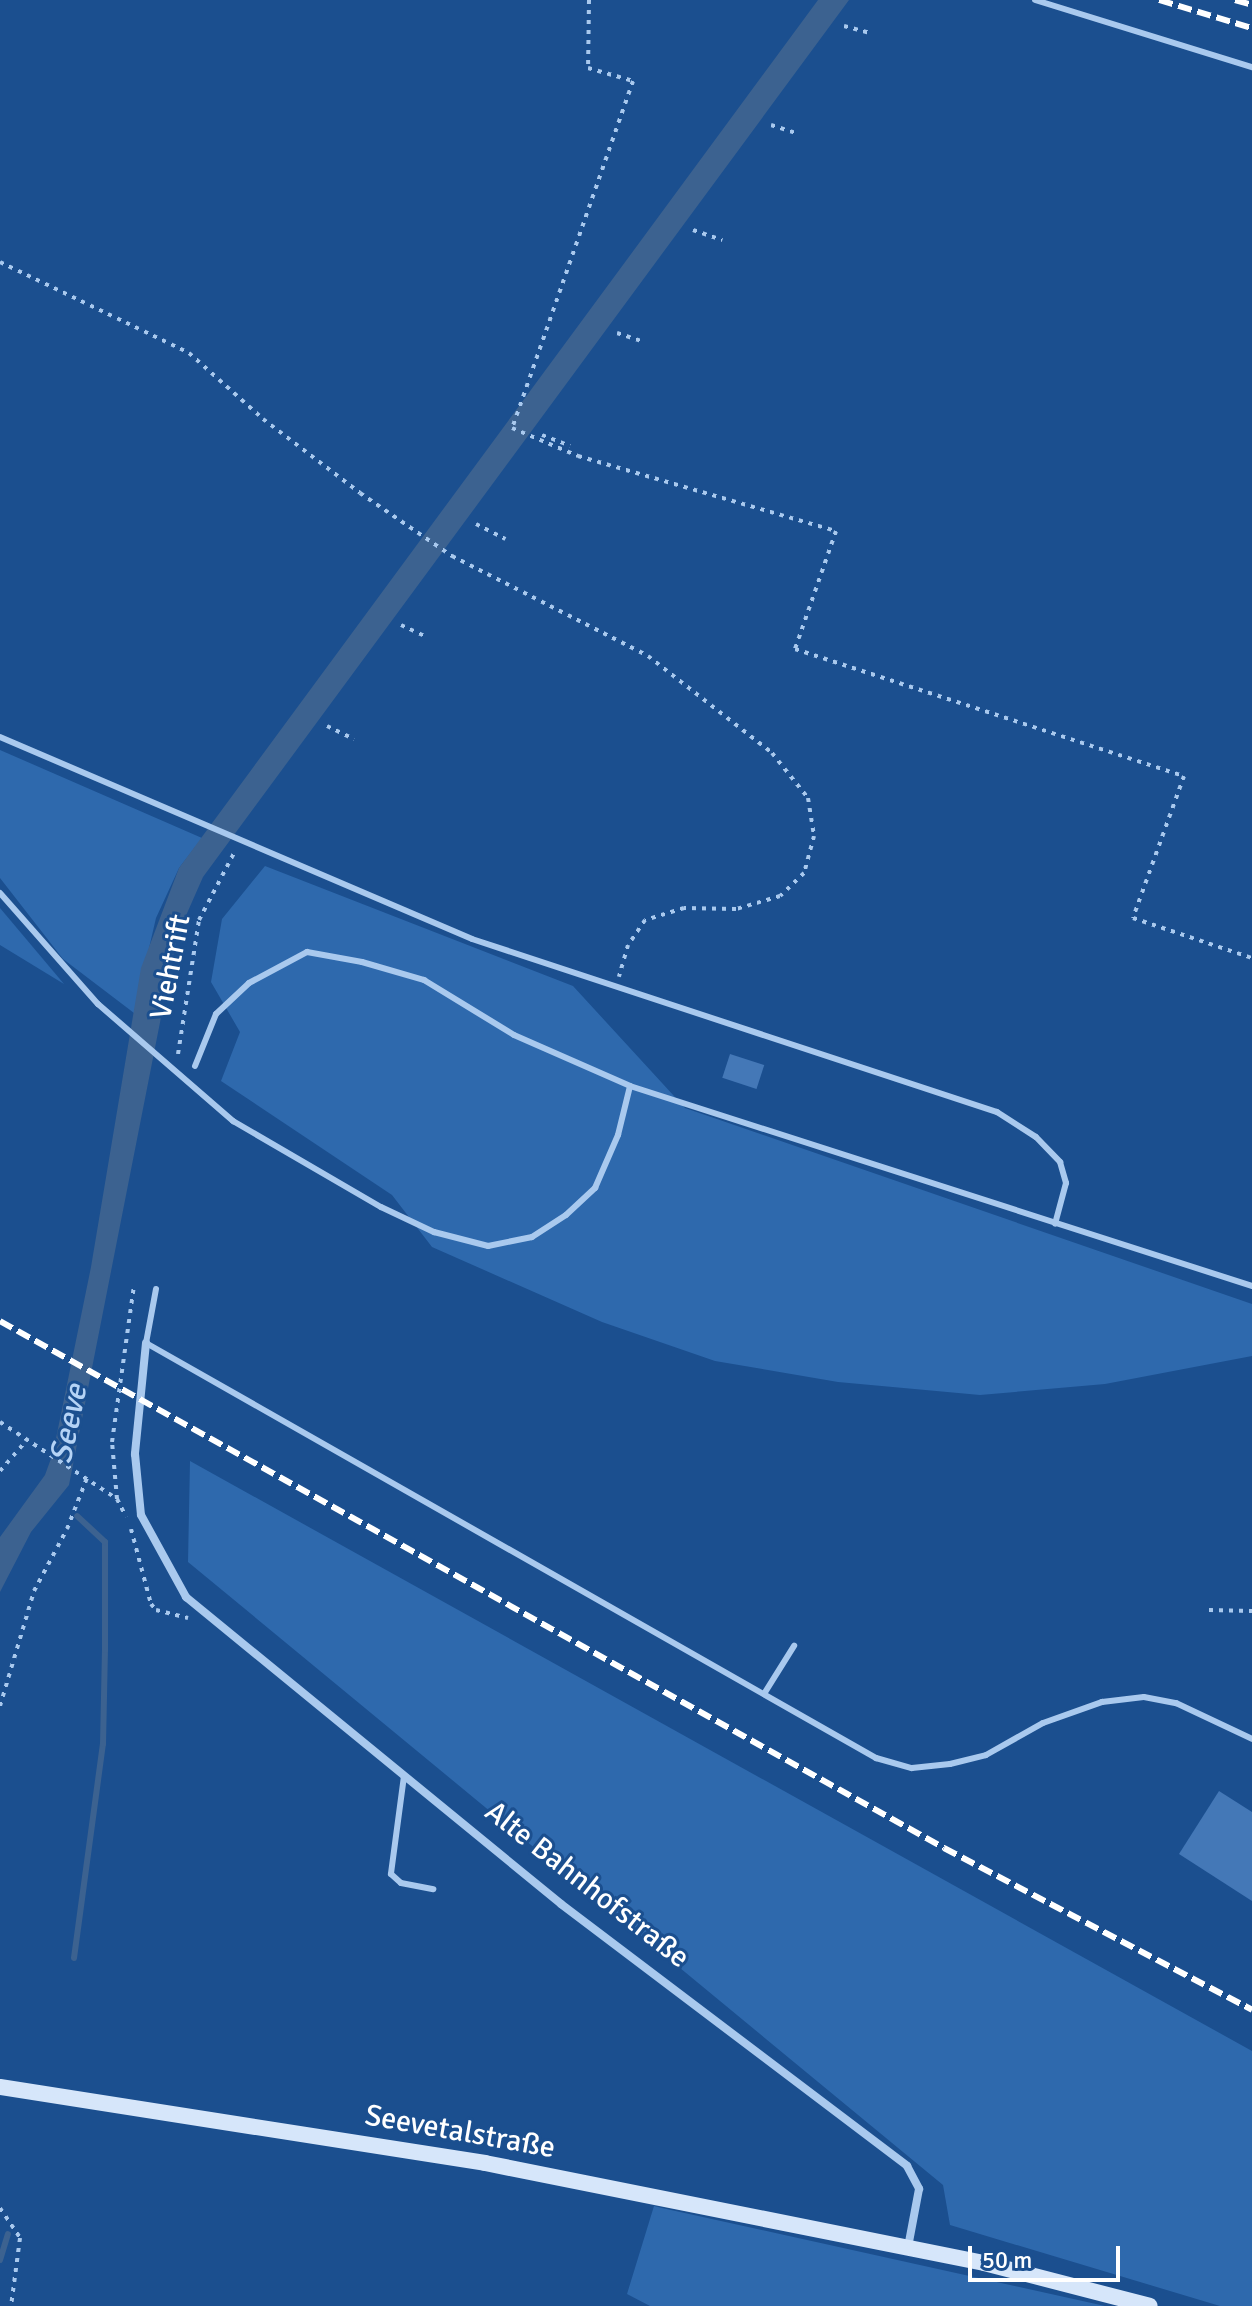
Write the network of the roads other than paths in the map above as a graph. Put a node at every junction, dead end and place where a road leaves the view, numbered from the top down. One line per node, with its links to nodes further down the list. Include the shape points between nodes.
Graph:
1 (1035, 0): 2 (lane)
2 (1252, 67)
3 (0, 737): 7 (lane, via 472,939 997,1112 1036,1137 1060,1162 1066,1183)
4 (0, 893): 6 (lane, via 98,1004 233,1121 434,1232 488,1246 532,1237 566,1215 595,1188 618,1135)
5 (195, 1066): 6 (lane, via 216,1014 249,983 307,952 424,980 514,1035)
6 (630, 1086): 7 (lane)
7 (1055, 1224): 8 (lane)
8 (1252, 1286)
9 (156, 1289): 10 (lane)
10 (146, 1343): 12 (lane); 14 (street, Alte Bahnhofstraße, via 135,1454 141,1515 186,1597)
11 (794, 1646): 12 (lane)
12 (764, 1694): 13 (lane, via 876,1758 912,1768 986,1755 1043,1723 1102,1702 1144,1697 1176,1703)
13 (1252, 1739)
14 (404, 1776): 15 (lane, via 391,1874 401,1883); 17 (street, Alte Bahnhofstraße, via 561,1904 907,2166 919,2189)
15 (433, 1889)
16 (0, 2087): 17 (main road, Seevetalstraße, via 485,2163)
17 (908, 2247): 18 (main road)
18 (1150, 2306)

